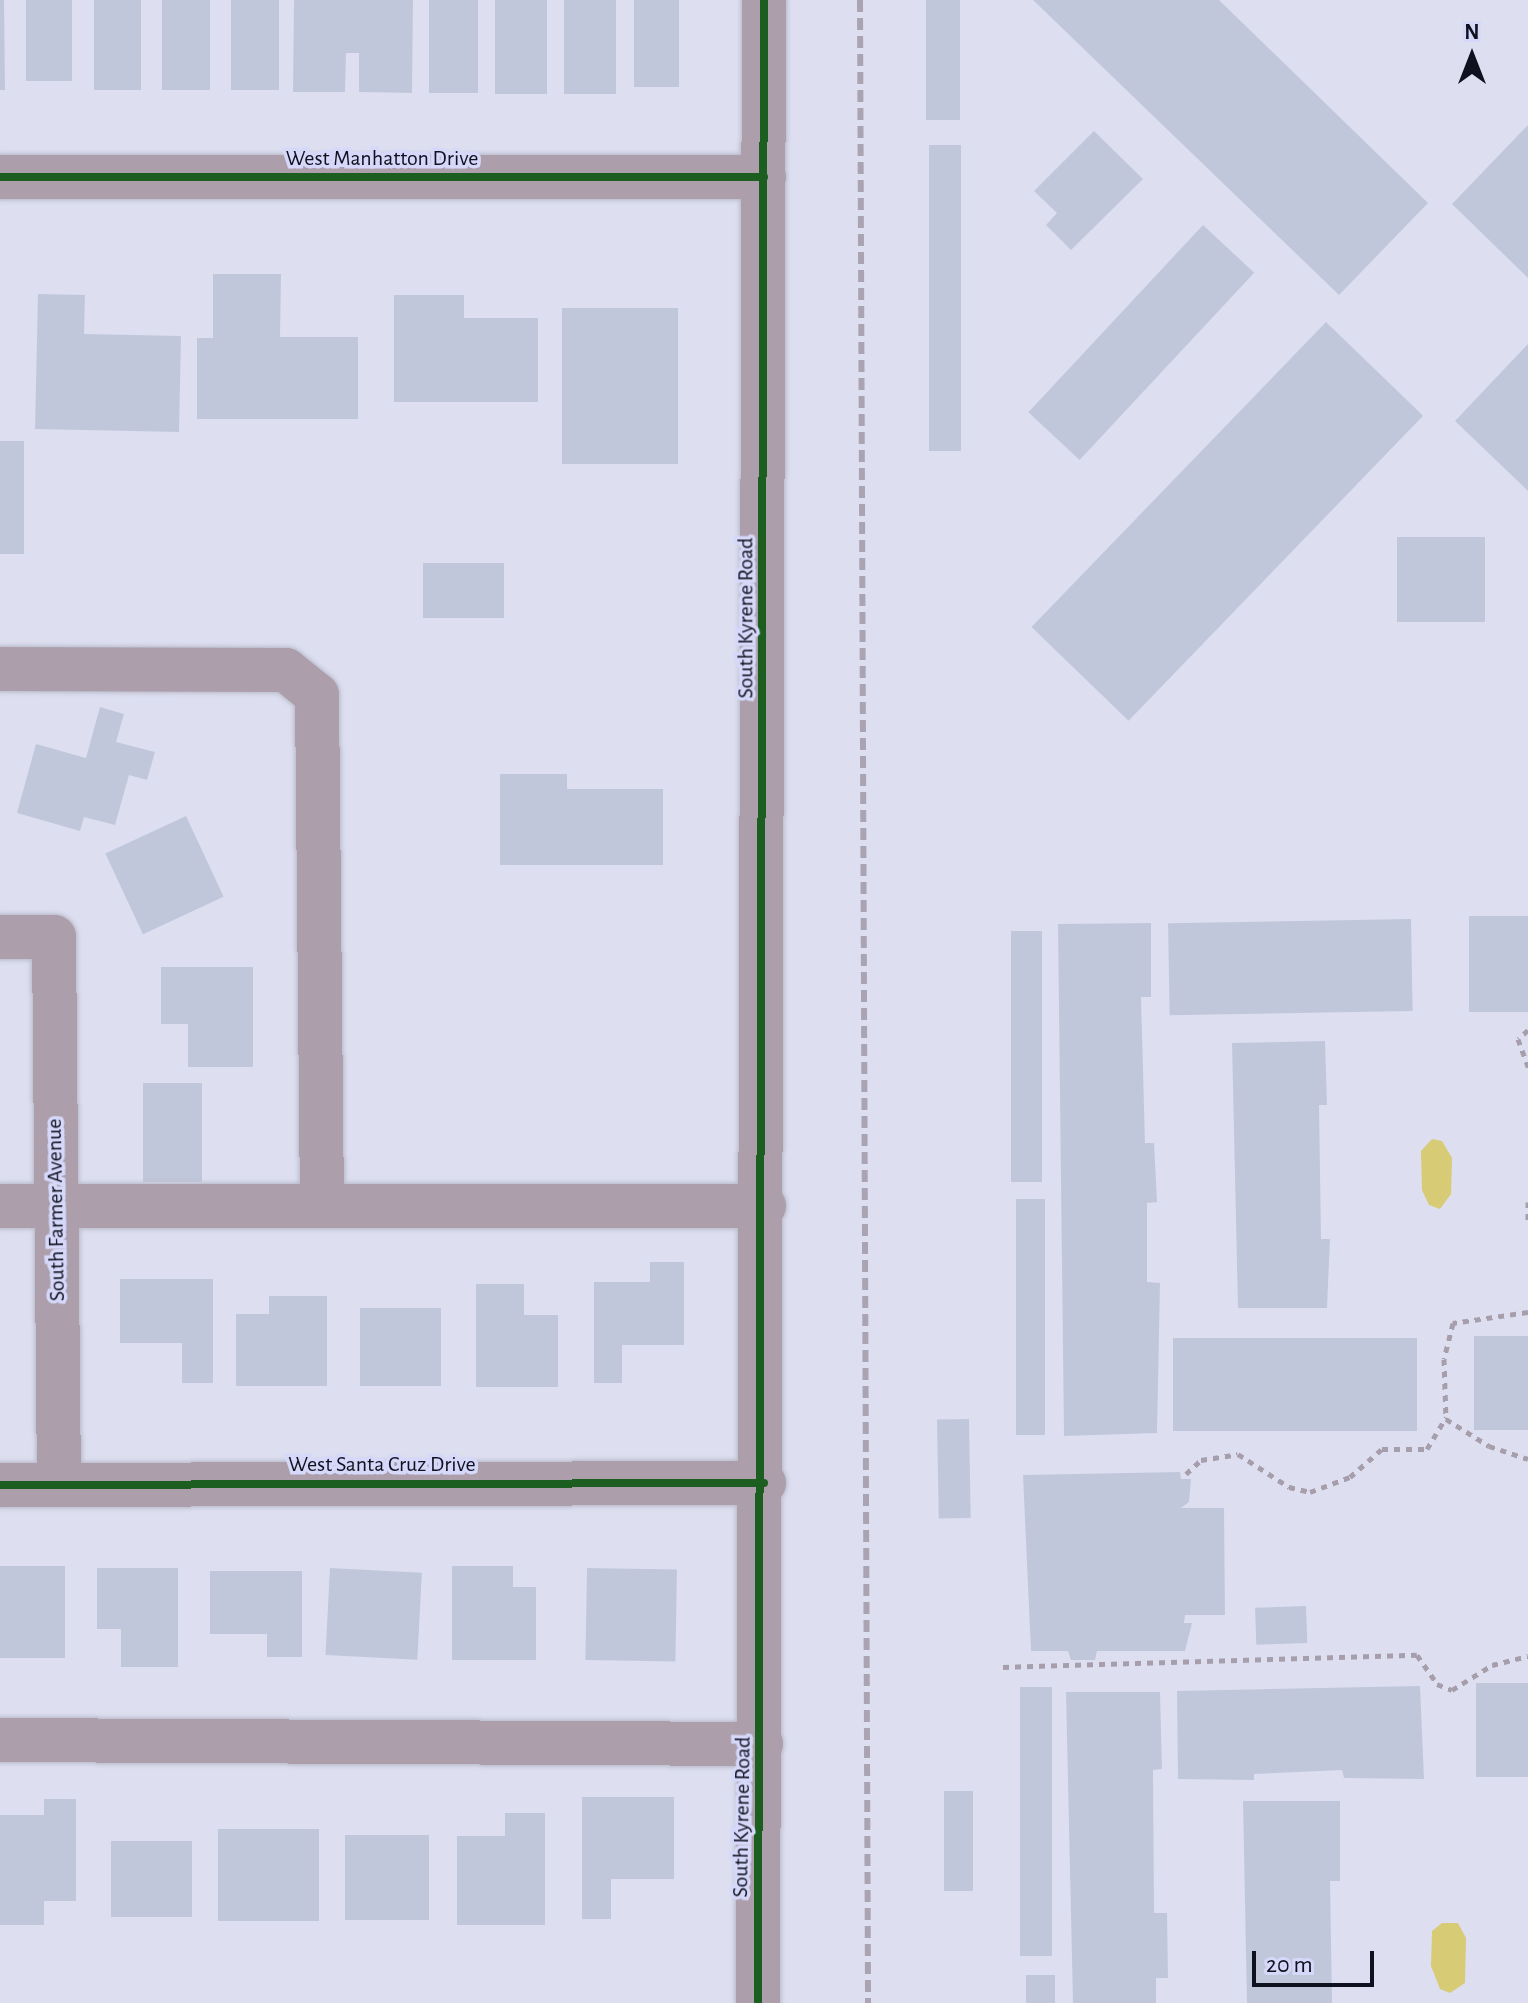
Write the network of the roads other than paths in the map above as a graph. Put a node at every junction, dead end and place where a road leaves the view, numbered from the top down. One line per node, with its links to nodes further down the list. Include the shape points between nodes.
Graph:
1 (764, 0): 3 (street, South Kyrene Road)
2 (0, 177): 3 (street, West Manhatton Drive)
3 (764, 177): 9 (street, South Kyrene Road)
4 (0, 669): 7 (street, via 286,670 317,695)
5 (0, 937): 6 (street, South Farmer Avenue, via 54,937)
6 (56, 1205): 7 (street); 8 (street); 10 (street, South Farmer Avenue)
7 (322, 1205): 9 (street)
8 (0, 1206)
9 (764, 1206): 11 (street, South Kyrene Road)
10 (59, 1483): 11 (street, West Santa Cruz Drive); 12 (street, West Santa Cruz Drive)
11 (764, 1483): 14 (street, South Kyrene Road)
12 (0, 1485)
13 (0, 1740): 14 (street)
14 (761, 1744): 15 (street, South Kyrene Road)
15 (758, 2003)

